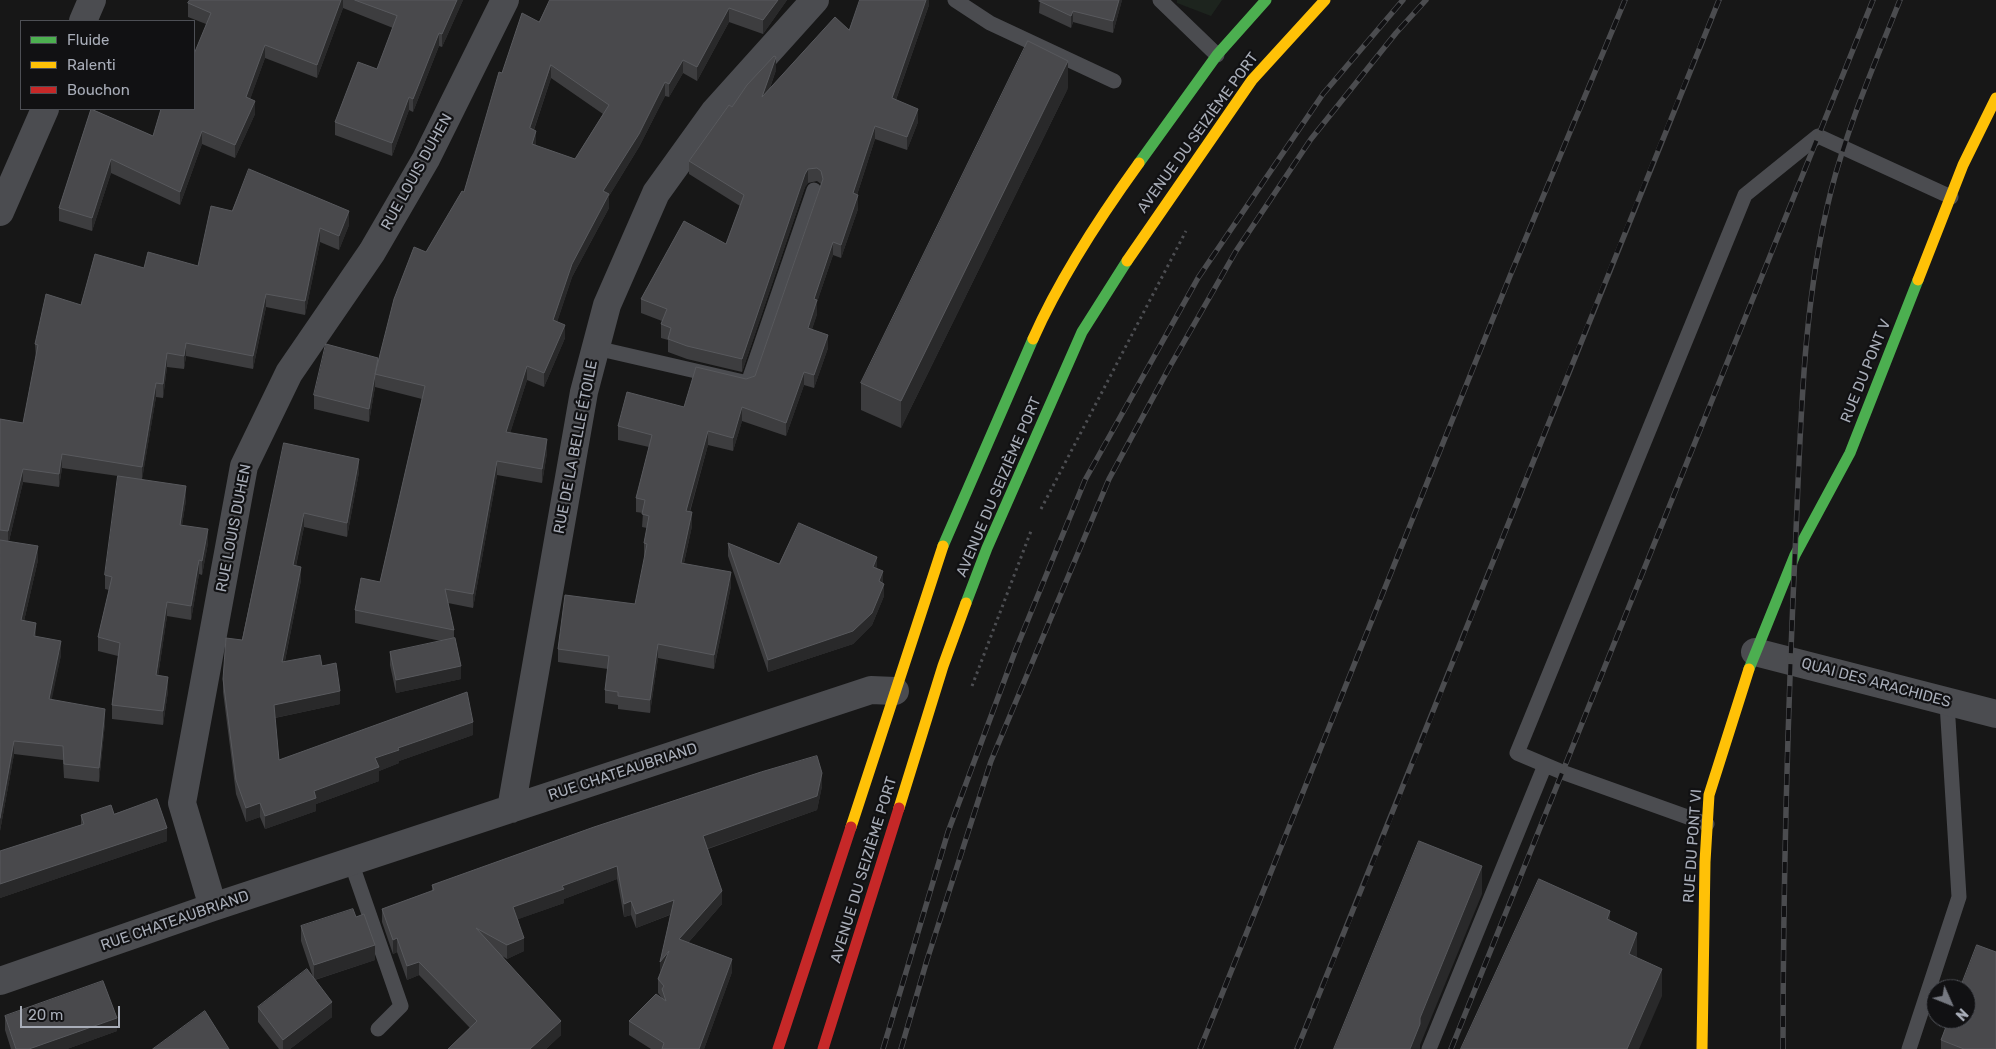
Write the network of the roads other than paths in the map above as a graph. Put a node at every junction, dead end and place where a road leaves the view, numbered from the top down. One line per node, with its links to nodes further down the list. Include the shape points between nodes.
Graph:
1 (92, 0): 8 (street)
2 (505, 0): 25 (street, RUE LOUIS DUHEN, via 426,159 372,252 289,373 244,466 182,803)
3 (815, 0): 16 (street, RUE DE LA BELLE ÉTOILE, via 715,111 656,193 607,305)
4 (955, 0): 10 (lane, via 990,22)
5 (1160, 0): 9 (lane)
6 (1266, 0): 9 (main road, AVENUE DU SEIZIÈME PORT)
7 (1324, 0): 29 (main road, AVENUE DU SEIZIÈME PORT, via 1252,80 1145,232 1082,332 987,548 943,666)
8 (83, 20)
9 (1217, 55): 18 (main road, AVENUE DU SEIZIÈME PORT, via 1112,201 1044,314 944,544)
10 (1114, 80)
11 (1996, 98): 14 (main road, RUE DU PONT V)
12 (45, 110): 15 (street)
13 (814, 190): 16 (lane, via 748,383)
14 (1951, 197): 17 (main road, RUE DU PONT V, via 1850,453 1795,555); 21 (lane, via 1818,136 1746,195 1517,753)
15 (0, 212)
16 (596, 348): 22 (street, RUE DE LA BELLE ÉTOILE, via 584,392)
17 (1755, 652): 19 (street, QUAI DES ARACHIDES); 23 (main road, RUE DU PONT VI, via 1709,795)
18 (895, 691): 22 (street, RUE CHATEAUBRIAND, via 871,690); 28 (main road, AVENUE DU SEIZIÈME PORT)
19 (1947, 703): 20 (street, QUAI DES ARACHIDES); 32 (lane, via 1959,898)
20 (1996, 714)
21 (1545, 766): 23 (lane); 30 (lane)
22 (511, 809): 24 (street, RUE CHATEAUBRIAND)
23 (1707, 824): 31 (main road, RUE DU PONT VI)
24 (351, 862): 25 (street, RUE CHATEAUBRIAND); 27 (lane, via 401,1006)
25 (213, 907): 26 (street, RUE CHATEAUBRIAND)
26 (0, 981)
27 (378, 1029)
28 (778, 1049)
29 (823, 1049)
30 (1429, 1049)
31 (1702, 1049)
32 (1909, 1049)

